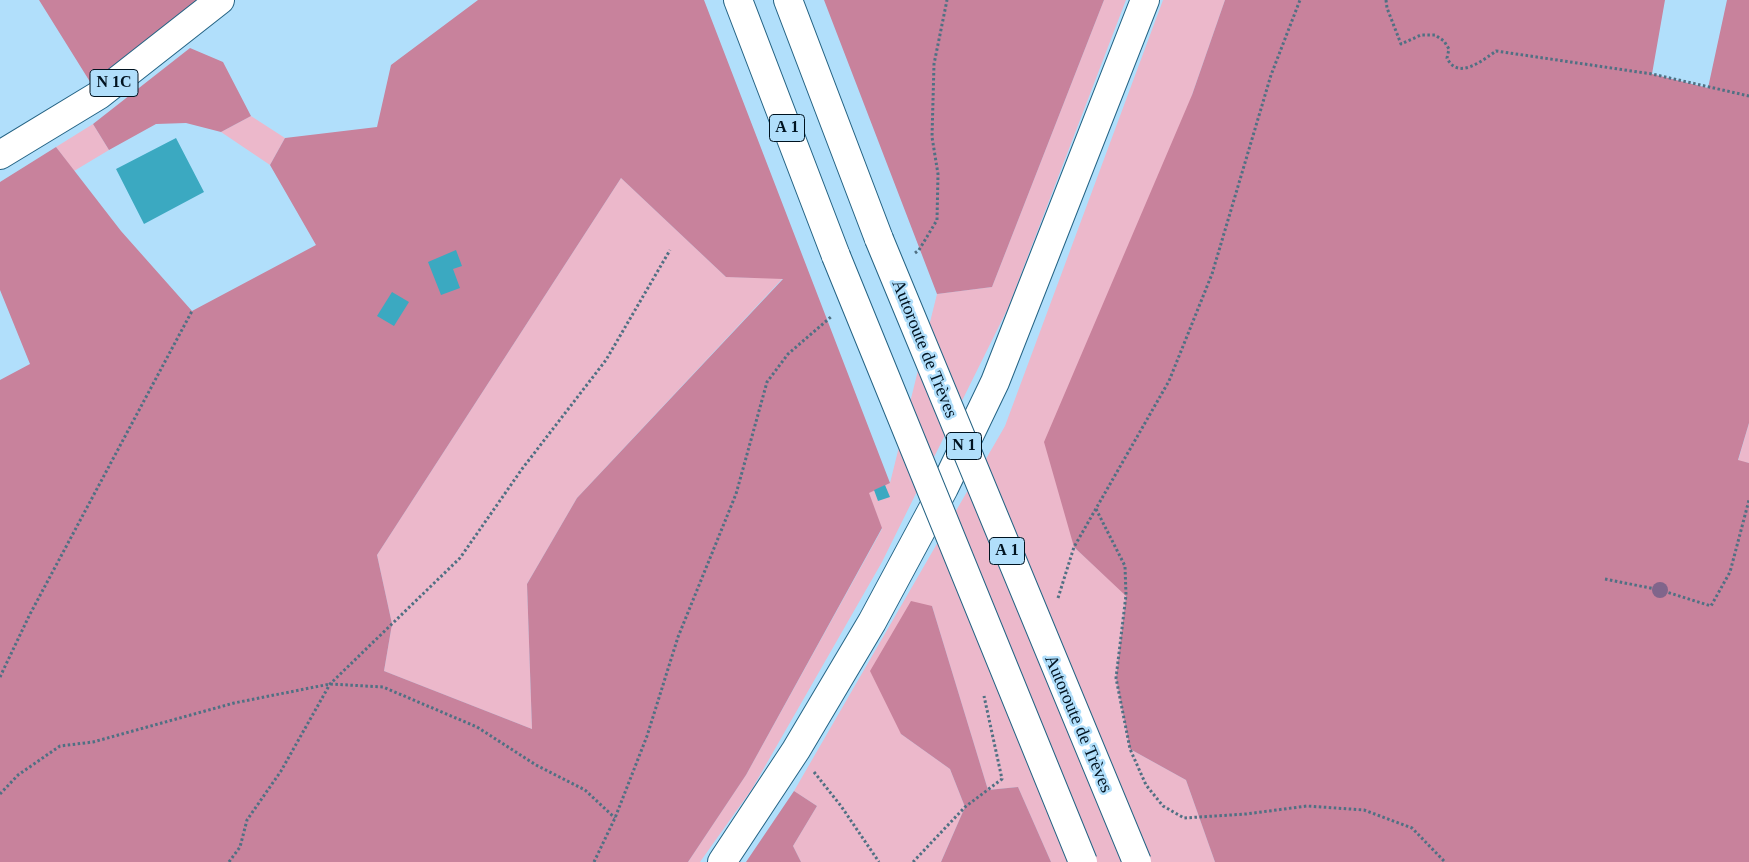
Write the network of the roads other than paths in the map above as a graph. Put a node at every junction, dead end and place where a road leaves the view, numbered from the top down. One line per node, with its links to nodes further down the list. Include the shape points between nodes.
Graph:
1 (220, 0): 5 (main road, N 1C, via 99,95)
2 (738, 0): 7 (main road, A 1, bridge, via 836,256)
3 (788, 0): 8 (main road, Autoroute de Trèves / A 1, bridge, via 879,239)
4 (1145, 0): 6 (main road, N 1, via 995,382 944,488 872,622 796,750)
5 (0, 155)
6 (722, 862)
7 (1083, 862)
8 (1137, 862)

